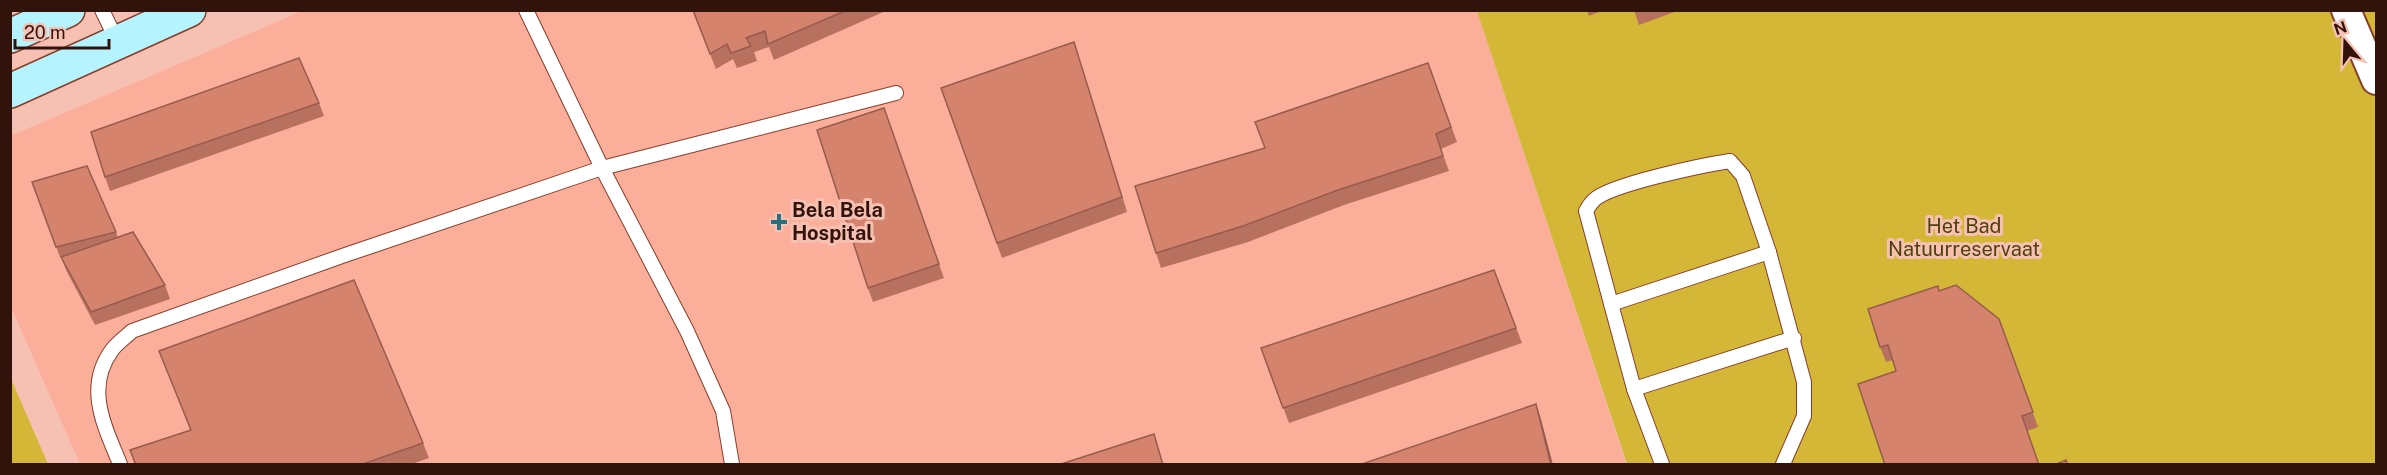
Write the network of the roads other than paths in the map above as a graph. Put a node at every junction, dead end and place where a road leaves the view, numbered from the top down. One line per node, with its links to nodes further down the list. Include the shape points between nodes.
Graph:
1 (68, 10): 6 (main road)
2 (102, 10): 7 (lane)
3 (189, 10): 7 (main road)
4 (526, 10): 11 (lane)
5 (2346, 10): 8 (street)
6 (10, 36)
7 (118, 43): 9 (main road)
8 (2376, 80)
9 (10, 91)
10 (896, 93): 11 (lane)
11 (602, 168): 16 (lane, via 132,331 112,350 97,392 99,415); 17 (lane, via 687,331 723,411)
12 (1769, 252): 13 (lane); 13 (lane, via 1743,176 1730,161 1611,190 1594,199 1586,211); 14 (lane)
13 (1611, 304): 15 (lane)
14 (1794, 338): 15 (lane); 19 (lane, via 1804,382 1804,416)
15 (1634, 389): 18 (lane)
16 (120, 465)
17 (732, 465)
18 (1662, 465)
19 (1783, 465)

